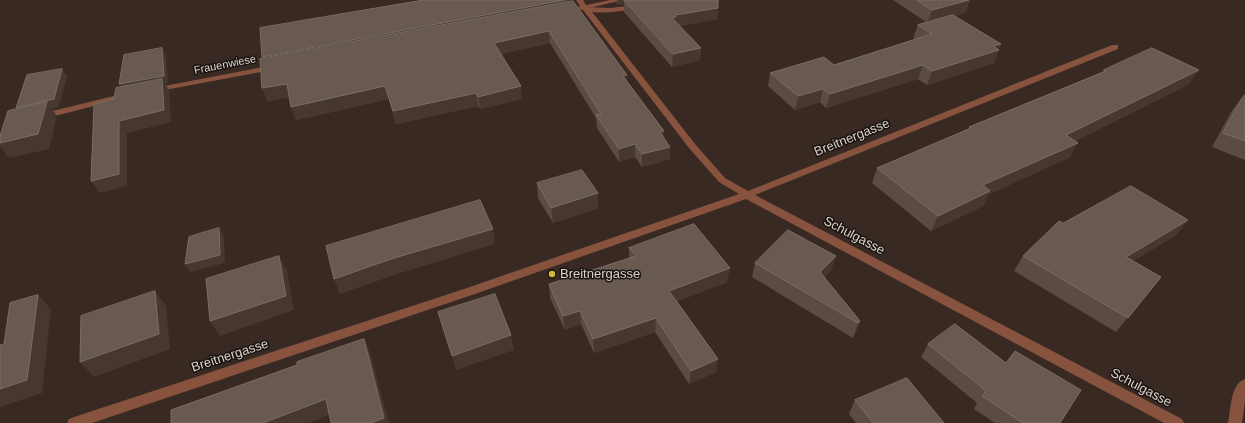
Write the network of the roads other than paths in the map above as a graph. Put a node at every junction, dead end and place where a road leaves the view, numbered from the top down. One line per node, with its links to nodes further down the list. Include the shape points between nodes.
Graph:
1 (620, 0): 2 (street)
2 (583, 5): 3 (street, via 610,10); 4 (street); 10 (street, Schulgasse, via 692,146 722,180)
3 (642, 6)
4 (569, 10)
5 (1115, 47): 10 (street, Breitnergasse)
6 (280, 66): 7 (street, Frauenwiese)
7 (149, 91)
8 (133, 94): 9 (street)
9 (37, 117)
10 (747, 195): 12 (street, Breitnergasse); 13 (street, Schulgasse)
11 (1245, 384): 14 (street, via 1240,392)
12 (74, 423)
13 (1177, 423)
14 (1235, 423)

